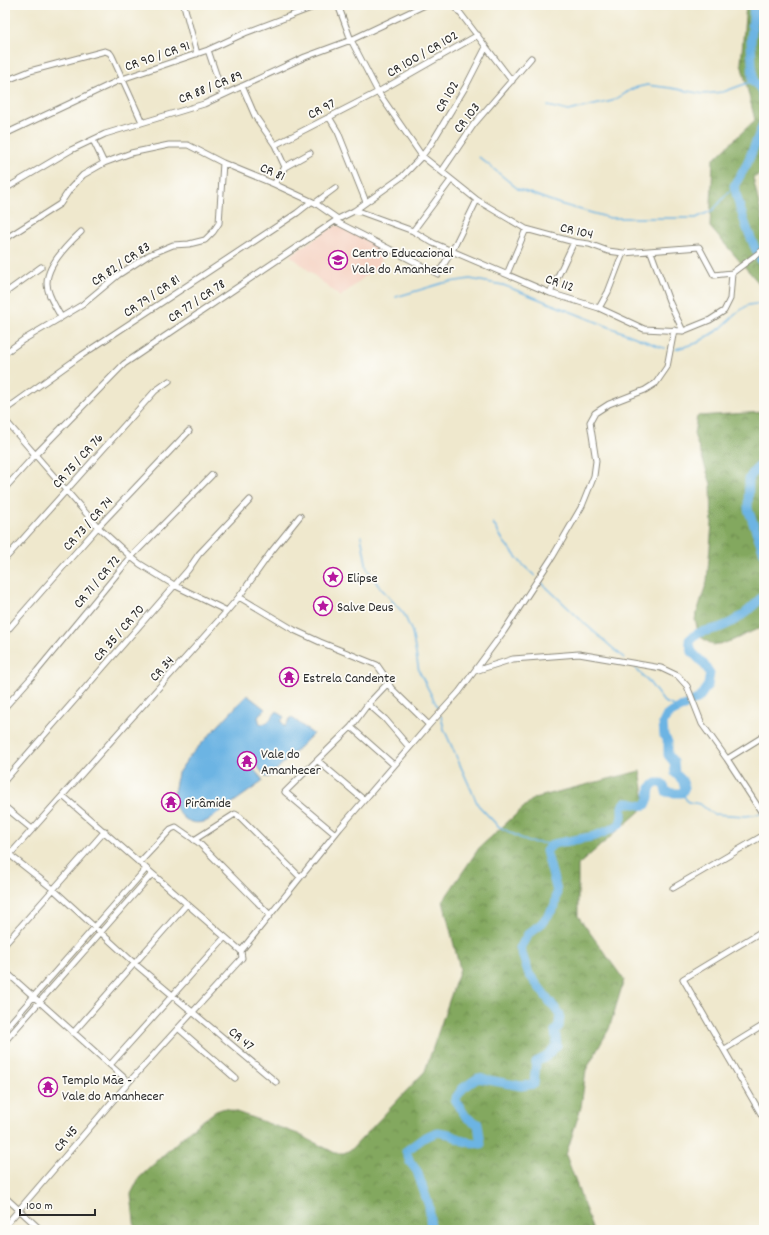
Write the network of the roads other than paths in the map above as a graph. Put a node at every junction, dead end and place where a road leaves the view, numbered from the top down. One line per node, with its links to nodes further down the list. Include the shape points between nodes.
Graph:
1 (184, 5): 10 (street)
2 (319, 5): 9 (street, CR 90 / CR 91)
3 (338, 5): 7 (street, CR 104)
4 (424, 5): 7 (street, CR 88 / CR 89)
5 (454, 5): 6 (street)
6 (478, 36): 8 (street); 16 (street, CR 100 / CR 102)
7 (351, 40): 15 (street, CR 88 / CR 89, via 305,57); 16 (street, CR 104)
8 (486, 47): 14 (street); 24 (street, CR 102, via 466,86)
9 (208, 50): 10 (street, CR 90 / CR 91); 17 (street)
10 (197, 54): 12 (street, CR 90 / CR 91)
11 (531, 58): 14 (street, CR 103)
12 (122, 79): 13 (street, via 112,56 105,51 30,71); 19 (street); 20 (street, CR 90 / CR 91)
13 (5, 81)
14 (512, 81): 28 (street, CR 103, via 474,124)
15 (242, 86): 17 (street, CR 88 / CR 89); 22 (street, via 254,116)
16 (378, 92): 18 (street, CR 97); 24 (street, CR 104)
17 (223, 95): 19 (street, CR 88 / CR 89, via 204,104)
18 (329, 117): 22 (street, CR 97); 35 (street, via 338,132)
19 (142, 122): 21 (street, CR 88 / CR 89)
20 (5, 134)
21 (93, 140): 25 (street); 32 (street, CR 88 / CR 89)
22 (275, 145): 27 (street)
23 (310, 153): 27 (street)
24 (422, 156): 28 (street, CR 104); 35 (street, CR 77 / CR 78, via 403,176)
25 (104, 163): 26 (street, CR 81, via 170,145 188,145); 41 (street, CR 81, via 83,175 60,204)
26 (223, 163): 30 (street, CR 81); 53 (street, CR 82 / CR 83, via 219,223 205,240 173,245 149,256 118,276 82,305)
27 (285, 167): 30 (street)
28 (442, 171): 29 (street, CR 104)
29 (452, 180): 33 (street, CR 104); 39 (street)
30 (274, 184): 34 (street, CR 81)
31 (335, 188): 34 (street, CR 79 / CR 81)
32 (5, 189)
33 (477, 200): 38 (street, CR 104); 43 (street)
34 (313, 202): 37 (street, CR 81); 58 (street, CR 79 / CR 81, via 82,355)
35 (366, 202): 36 (street, CR 77 / CR 78)
36 (354, 211): 37 (street, CR 77 / CR 78); 39 (street, CR 112)
37 (336, 220): 43 (street, CR 81, via 438,274); 61 (street, CR 77 / CR 78, via 124,364)
38 (526, 229): 42 (street, CR 104); 49 (street)
39 (412, 231): 43 (street, CR 112)
40 (81, 232): 53 (street, via 58,257 48,274 48,290)
41 (5, 240)
42 (574, 242): 46 (street, CR 104); 51 (street)
43 (452, 251): 49 (street, CR 112)
44 (762, 251): 48 (street)
45 (651, 252): 46 (street, CR 104); 48 (street, CR 104, via 699,247 714,275); 55 (street)
46 (623, 253): 52 (street)
47 (41, 267): 50 (street)
48 (732, 273): 55 (street, CR 112, via 730,299 724,311)
49 (507, 274): 51 (street, CR 112)
50 (5, 293)
51 (550, 293): 52 (street, CR 112)
52 (599, 308): 54 (street, CR 112, via 644,329)
53 (61, 317): 56 (street, CR 82 / CR 83)
54 (674, 330): 55 (street, CR 112); 74 (street, via 667,367 656,384 609,404 595,413 590,422 596,461 594,476 582,506 553,556)
55 (683, 331)
56 (5, 353)
57 (169, 381): 64 (street, CR 75 / CR 76, via 156,391)
58 (5, 410)
59 (5, 421): 61 (street)
60 (189, 431): 67 (street, CR 73 / CR 74)
61 (35, 455): 63 (street, CR 77 / CR 78); 64 (street)
62 (212, 475): 68 (street, CR 71 / CR 72)
63 (5, 488)
64 (66, 490): 67 (street); 69 (street, CR 75 / CR 76)
65 (250, 500): 70 (street, CR 35 / CR 70, via 199,554)
66 (300, 516): 71 (street, CR 34, via 270,552)
67 (98, 527): 68 (street); 73 (street, CR 73 / CR 74)
68 (131, 557): 70 (street); 77 (street, CR 71 / CR 72)
69 (5, 559)
70 (174, 585): 72 (street); 85 (street, CR 35 / CR 70)
71 (239, 596): 72 (street, CR 34); 75 (street, via 294,630 377,665)
72 (227, 611): 86 (street, CR 34)
73 (5, 633)
74 (475, 671): 78 (street); 82 (street, via 513,659 579,654 661,668 678,676 688,686 702,724)
75 (388, 683): 76 (street); 78 (street)
76 (368, 704): 79 (street); 81 (street, via 385,719)
77 (5, 707)
78 (429, 725): 81 (street)
79 (351, 727): 83 (street); 84 (street)
80 (764, 736): 82 (street)
81 (409, 748): 84 (street)
82 (727, 759): 89 (street)
83 (318, 761): 87 (street); 92 (street, via 284,792)
84 (394, 765): 87 (street)
85 (5, 780)
86 (64, 796): 90 (street, CR 34); 91 (street)
87 (364, 800): 92 (street)
88 (5, 806): 90 (street)
89 (764, 816)
90 (32, 829): 95 (street, CR 34)
91 (104, 831): 97 (street); 102 (street)
92 (335, 834): 100 (street)
93 (764, 835): 101 (street)
94 (194, 840): 97 (street, via 174,827); 100 (street, via 235,814); 104 (street)
95 (10, 855): 96 (street, CR 34); 102 (street, CR 47)
96 (5, 860)
97 (139, 863): 98 (street)
98 (146, 869): 99 (street); 105 (street)
99 (152, 874): 103 (street); 107 (street)
100 (300, 877): 104 (street)
101 (673, 888)
102 (53, 890): 105 (street, CR 47); 109 (street)
103 (187, 904): 108 (street); 111 (street)
104 (270, 915): 110 (street)
105 (95, 927): 107 (street, CR 47); 114 (street)
106 (764, 930): 122 (street, via 683,978)
107 (100, 933): 111 (street, CR 47); 115 (street)
108 (226, 937): 110 (street); 113 (street)
109 (5, 944)
110 (241, 951): 116 (street, CR 45, via 242,958)
111 (134, 963): 113 (street, CR 47); 120 (street)
112 (5, 972): 114 (street)
113 (173, 995): 116 (street, CR 47); 123 (street)
114 (34, 997): 115 (street); 119 (street)
115 (39, 1002): 120 (street); 121 (street)
116 (193, 1012): 118 (street, CR 45); 126 (street, CR 47)
117 (764, 1025): 122 (street)
118 (178, 1028): 124 (street); 125 (street, CR 45)
119 (5, 1029)
120 (73, 1033): 123 (street)
121 (5, 1041)
122 (724, 1049): 127 (street)
123 (110, 1065): 125 (street)
124 (235, 1078)
125 (129, 1082): 129 (street, CR 45)
126 (276, 1082)
127 (764, 1118)
128 (5, 1197): 129 (street)
129 (19, 1210): 130 (street, CR 45); 131 (street)
130 (5, 1226)
131 (41, 1230)

